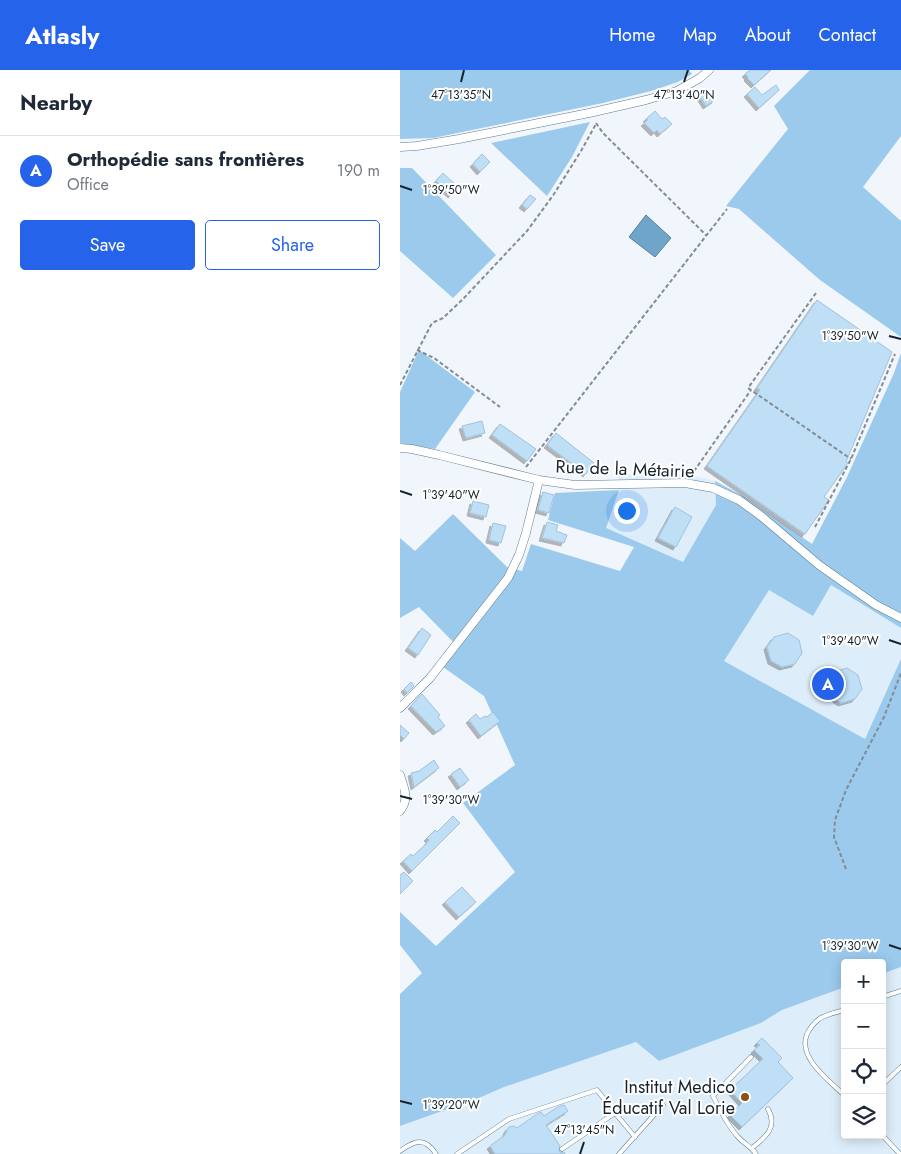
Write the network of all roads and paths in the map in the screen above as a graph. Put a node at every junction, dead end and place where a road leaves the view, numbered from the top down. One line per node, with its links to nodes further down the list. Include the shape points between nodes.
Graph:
1 (709, 70): 2 (street, via 677,91 646,100 458,139)
2 (400, 147)
3 (727, 209): 4 (path)
4 (706, 235): 6 (path, via 596,124 554,194 527,230 450,312 432,323); 13 (path)
5 (816, 293): 9 (path, via 748,388)
6 (417, 350): 8 (path); 10 (path, via 434,358)
7 (896, 354): 12 (path)
8 (400, 385)
9 (751, 390): 12 (path); 15 (path, via 692,474)
10 (500, 407)
11 (400, 448): 13 (street, Rue de la Métairie)
12 (851, 460): 16 (path)
13 (520, 475): 14 (street, Rue de la Métairie)
14 (539, 480): 15 (street, Rue de la Métairie, via 575,485); 19 (street, via 526,533 508,578 430,678)
15 (691, 484): 17 (street, Rue de la Métairie, via 713,488 739,500 819,565)
16 (815, 527)
17 (901, 618)
18 (901, 673): 22 (path, via 884,717 846,790 835,820 834,837)
19 (400, 708)
20 (400, 775): 21 (street, via 407,797)
21 (400, 811)
22 (846, 869)
23 (901, 991): 24 (lane)
24 (886, 996)
25 (841, 1011): 29 (lane, via 814,1023 806,1036 806,1046 813,1065)
26 (751, 1057): 35 (lane, via 713,1096 739,1139)
27 (901, 1067): 28 (lane)
28 (886, 1081)
29 (843, 1094)
30 (663, 1105): 33 (lane)
31 (768, 1109): 35 (lane, via 772,1122 769,1132)
32 (615, 1113): 33 (lane); 36 (lane); 39 (lane, via 597,1090 509,1119)
33 (635, 1137): 40 (lane)
34 (886, 1139): 42 (lane)
35 (752, 1148): 41 (lane)
36 (562, 1149)
37 (400, 1151): 38 (lane, via 425,1142)
38 (436, 1154)
39 (457, 1154)
40 (619, 1154)
41 (756, 1154)
42 (900, 1154)

